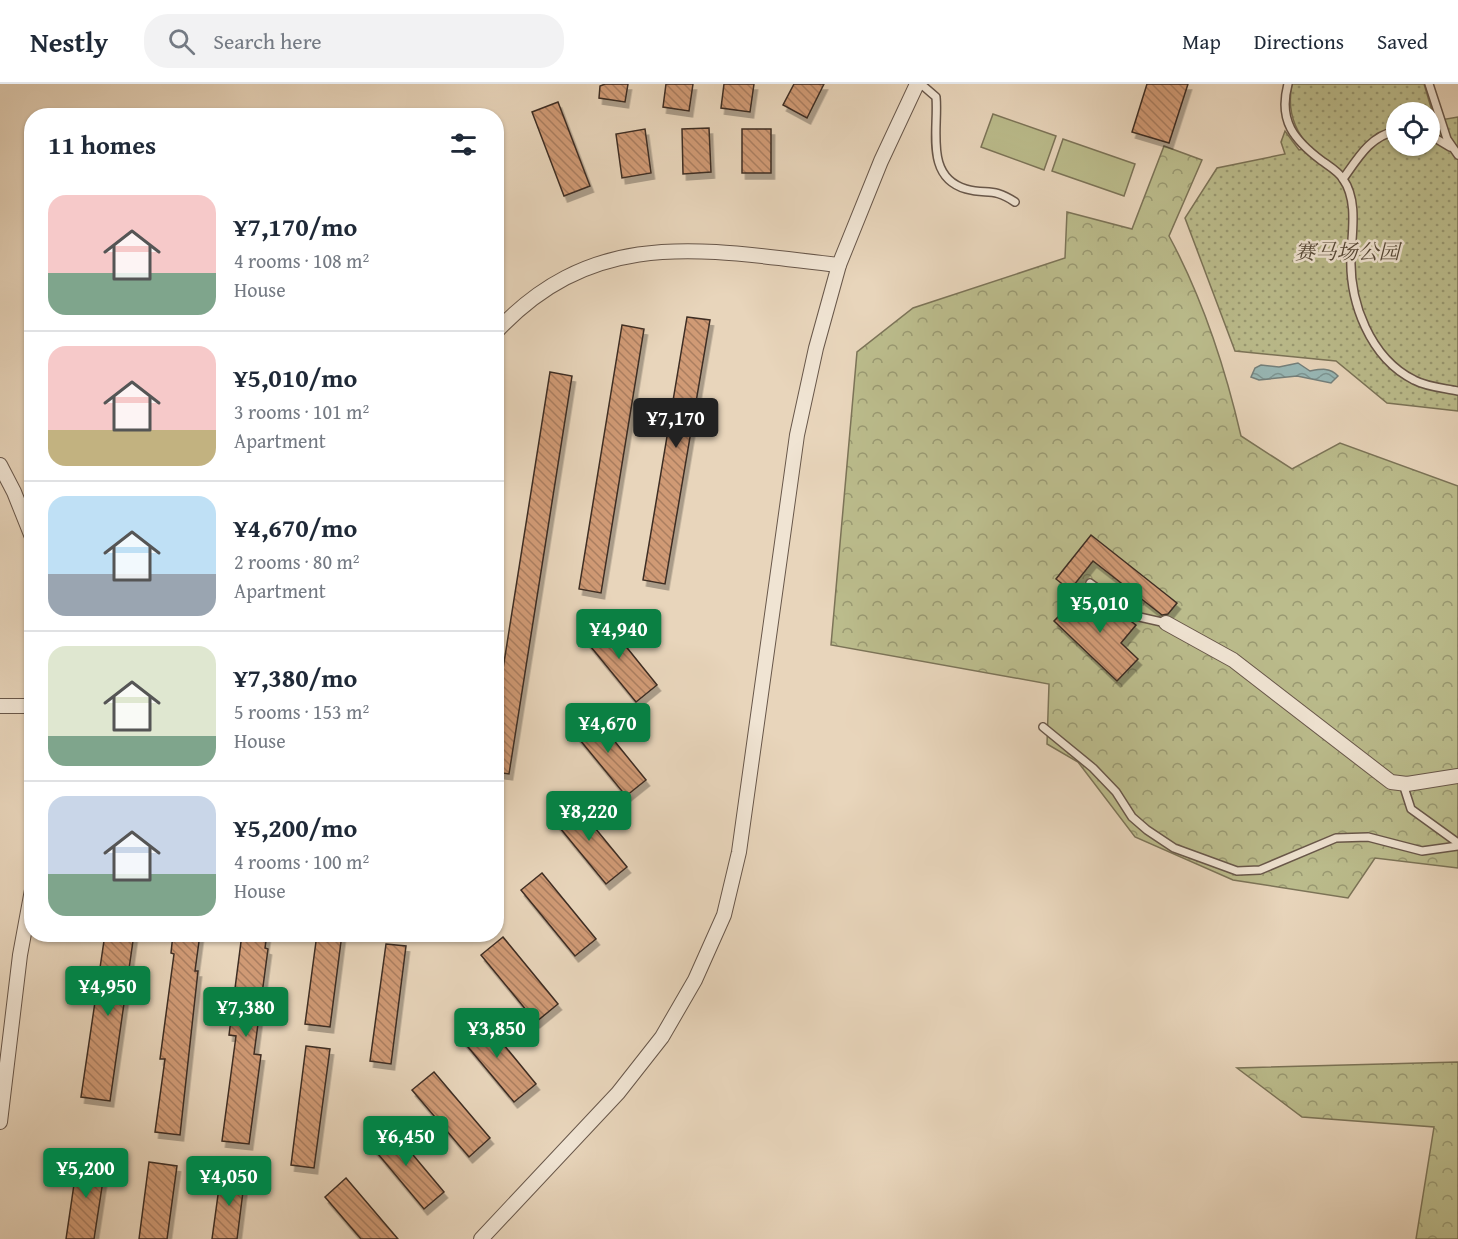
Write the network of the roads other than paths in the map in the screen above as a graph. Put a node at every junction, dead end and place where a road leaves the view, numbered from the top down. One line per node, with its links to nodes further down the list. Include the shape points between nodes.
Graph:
1 (919, 84): 8 (lane, via 936,97 935,149 945,175 964,188 997,192); 9 (street, via 881,161)
2 (1288, 84): 7 (lane, via 1285,111 1296,139)
3 (1429, 84): 6 (lane, via 1443,128)
4 (1386, 134): 7 (lane, via 1370,144)
5 (1440, 141): 6 (lane)
6 (1457, 152)
7 (1344, 179): 11 (lane, via 1353,216 1351,274 1372,341 1391,365 1413,380)
8 (1015, 202)
9 (839, 265): 10 (street, via 706,251 635,253 570,276); 24 (street, via 797,435 739,852 724,915 695,980 662,1037 618,1094)
10 (504, 324)
11 (1458, 391)
12 (0, 465): 13 (street)
13 (24, 517)
14 (1090, 583): 15 (lane, via 1135,616)
15 (1166, 623): 20 (street, via 1233,660 1382,777)
16 (0, 706): 17 (street)
17 (24, 706)
18 (1043, 727): 21 (lane, via 1093,768 1147,830 1174,848 1237,871 1260,870 1336,838 1368,837 1422,851)
19 (1458, 776): 20 (street)
20 (1403, 784): 21 (lane, via 1411,809)
21 (1458, 845)
22 (24, 933): 23 (street)
23 (0, 1122)
24 (481, 1239)

